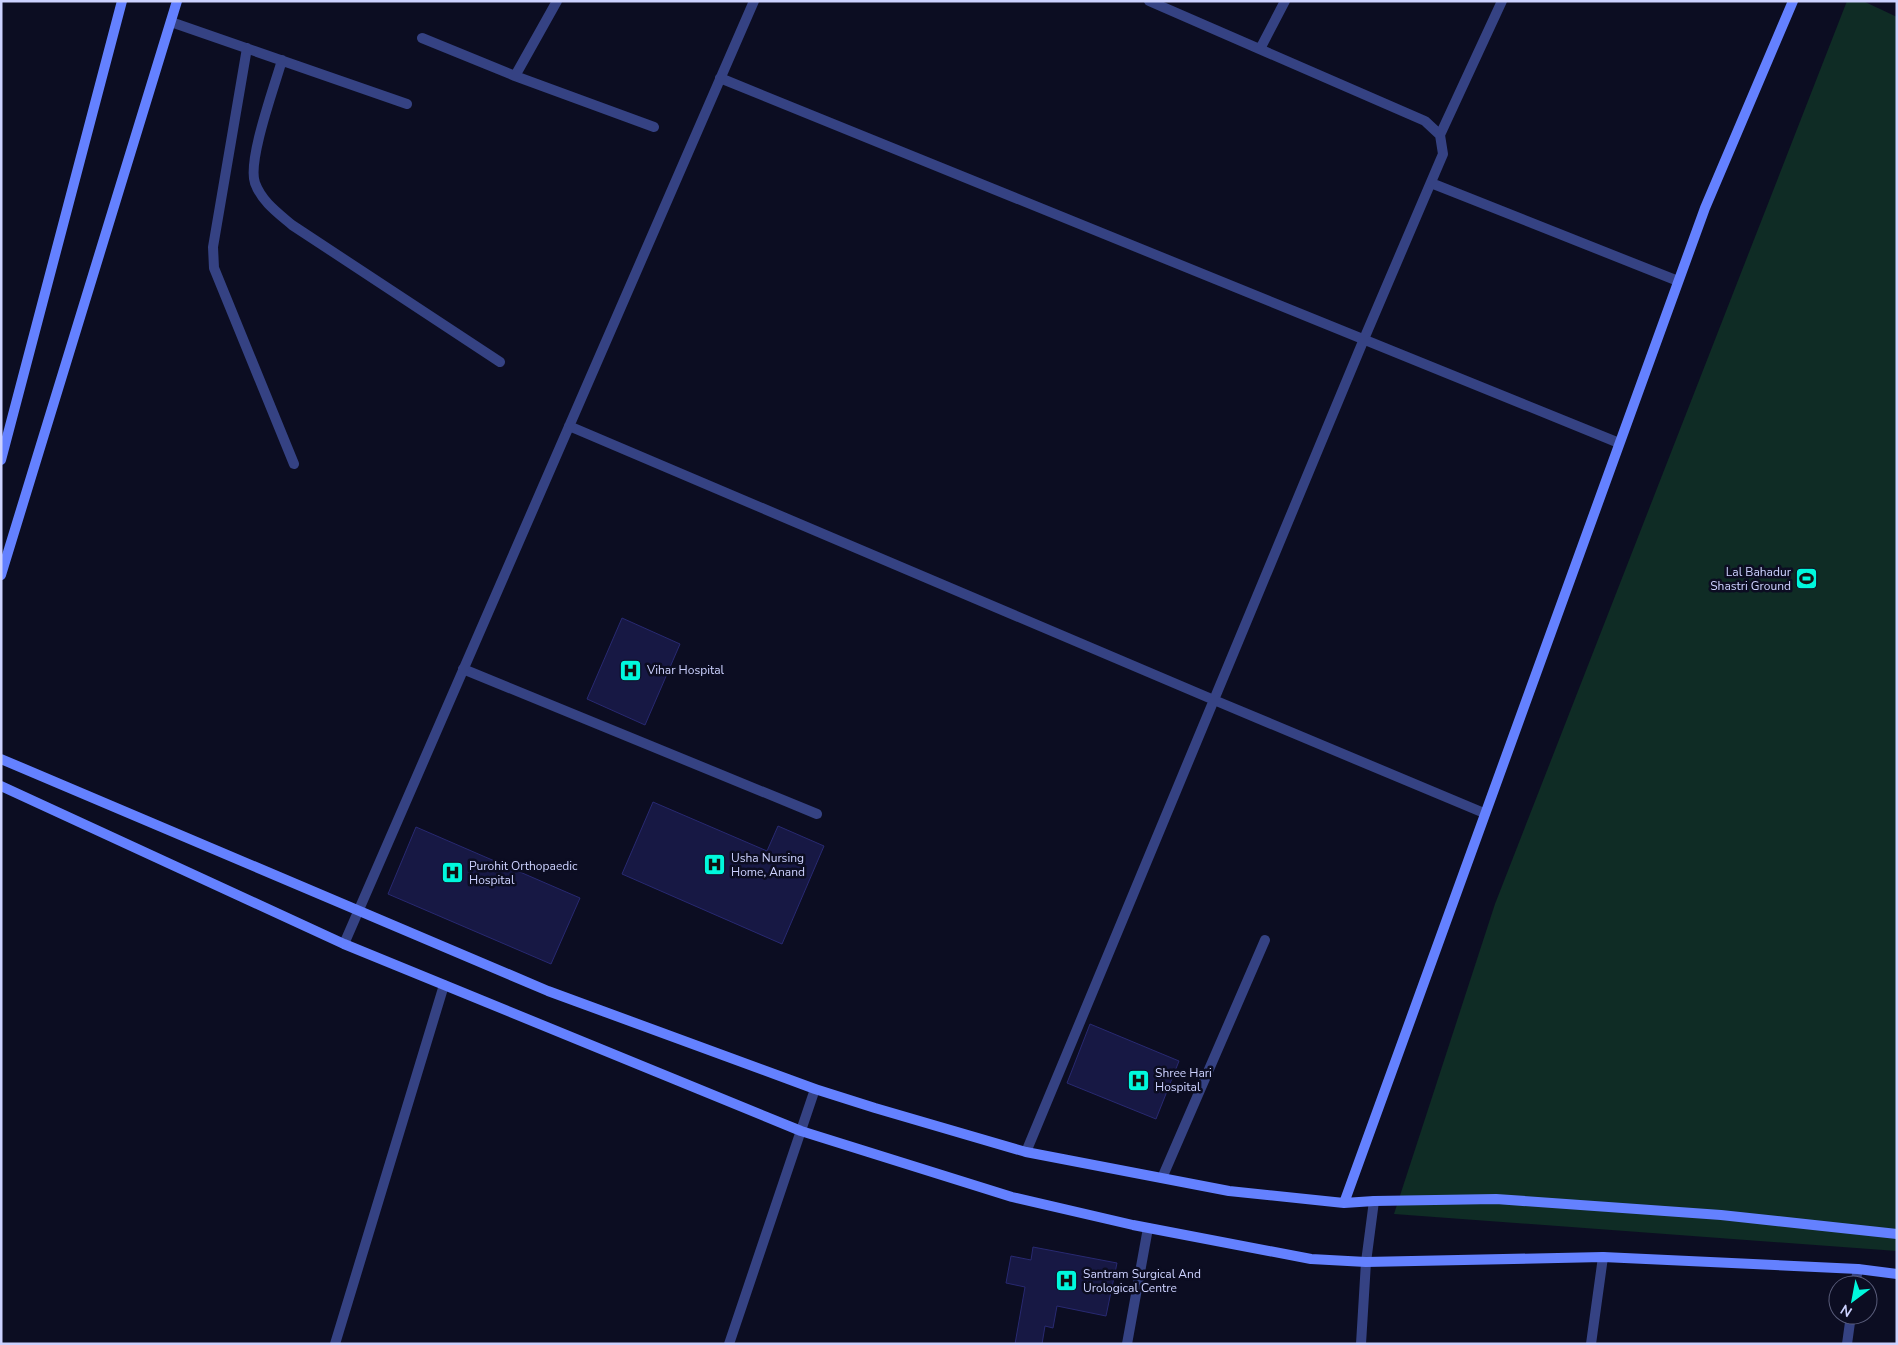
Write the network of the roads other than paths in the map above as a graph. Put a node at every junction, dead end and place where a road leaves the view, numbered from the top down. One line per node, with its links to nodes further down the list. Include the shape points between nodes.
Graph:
1 (122, 1): 25 (street)
2 (177, 1): 9 (street)
3 (557, 1): 14 (street)
4 (754, 1): 15 (street)
5 (1149, 1): 12 (street)
6 (1285, 1): 12 (street)
7 (1502, 1): 18 (street)
8 (1793, 1): 20 (street, via 1705,208)
9 (171, 22): 11 (street); 27 (street)
10 (422, 38): 14 (street)
11 (247, 48): 13 (street); 26 (street, via 213,247 214,268)
12 (1260, 50): 18 (street, via 1424,121)
13 (282, 60): 16 (street); 22 (street, via 255,157 254,181 264,200 292,226)
14 (515, 76): 17 (street)
15 (720, 78): 21 (street); 23 (street)
16 (407, 104)
17 (654, 127)
18 (1440, 135): 19 (street, via 1443,154)
19 (1431, 183): 20 (street); 21 (street)
20 (1678, 281): 24 (street)
21 (1364, 339): 24 (street); 29 (street)
22 (500, 362)
23 (569, 426): 28 (street); 29 (street)
24 (1619, 443): 32 (street)
25 (1, 460)
26 (294, 464)
27 (1, 575)
28 (463, 669): 33 (street); 34 (street)
29 (1214, 700): 32 (street); 40 (street)
30 (1, 759): 34 (street)
31 (1, 786): 36 (street)
32 (1484, 813): 43 (street)
33 (817, 814)
34 (358, 910): 36 (street); 38 (street, via 548,991)
35 (1265, 940): 41 (street)
36 (344, 944): 37 (street)
37 (444, 985): 39 (street); 52 (street)
38 (816, 1089): 39 (street); 40 (street)
39 (801, 1131): 44 (street, via 1012,1196); 53 (street)
40 (1026, 1152): 41 (street)
41 (1162, 1178): 43 (street, via 1229,1191)
42 (1374, 1201): 43 (street); 45 (street, via 1496,1199 1721,1215); 47 (street)
43 (1344, 1203)
44 (1148, 1228): 47 (street, via 1311,1259); 54 (street)
45 (1897, 1234)
46 (1603, 1257): 47 (street); 48 (street); 56 (street)
47 (1366, 1262): 55 (street)
48 (1858, 1269): 49 (street); 50 (street)
49 (1897, 1274)
50 (1857, 1275)
51 (1850, 1325): 57 (street)
52 (335, 1344)
53 (729, 1344)
54 (1127, 1344)
55 (1361, 1344)
56 (1591, 1344)
57 (1847, 1344)

